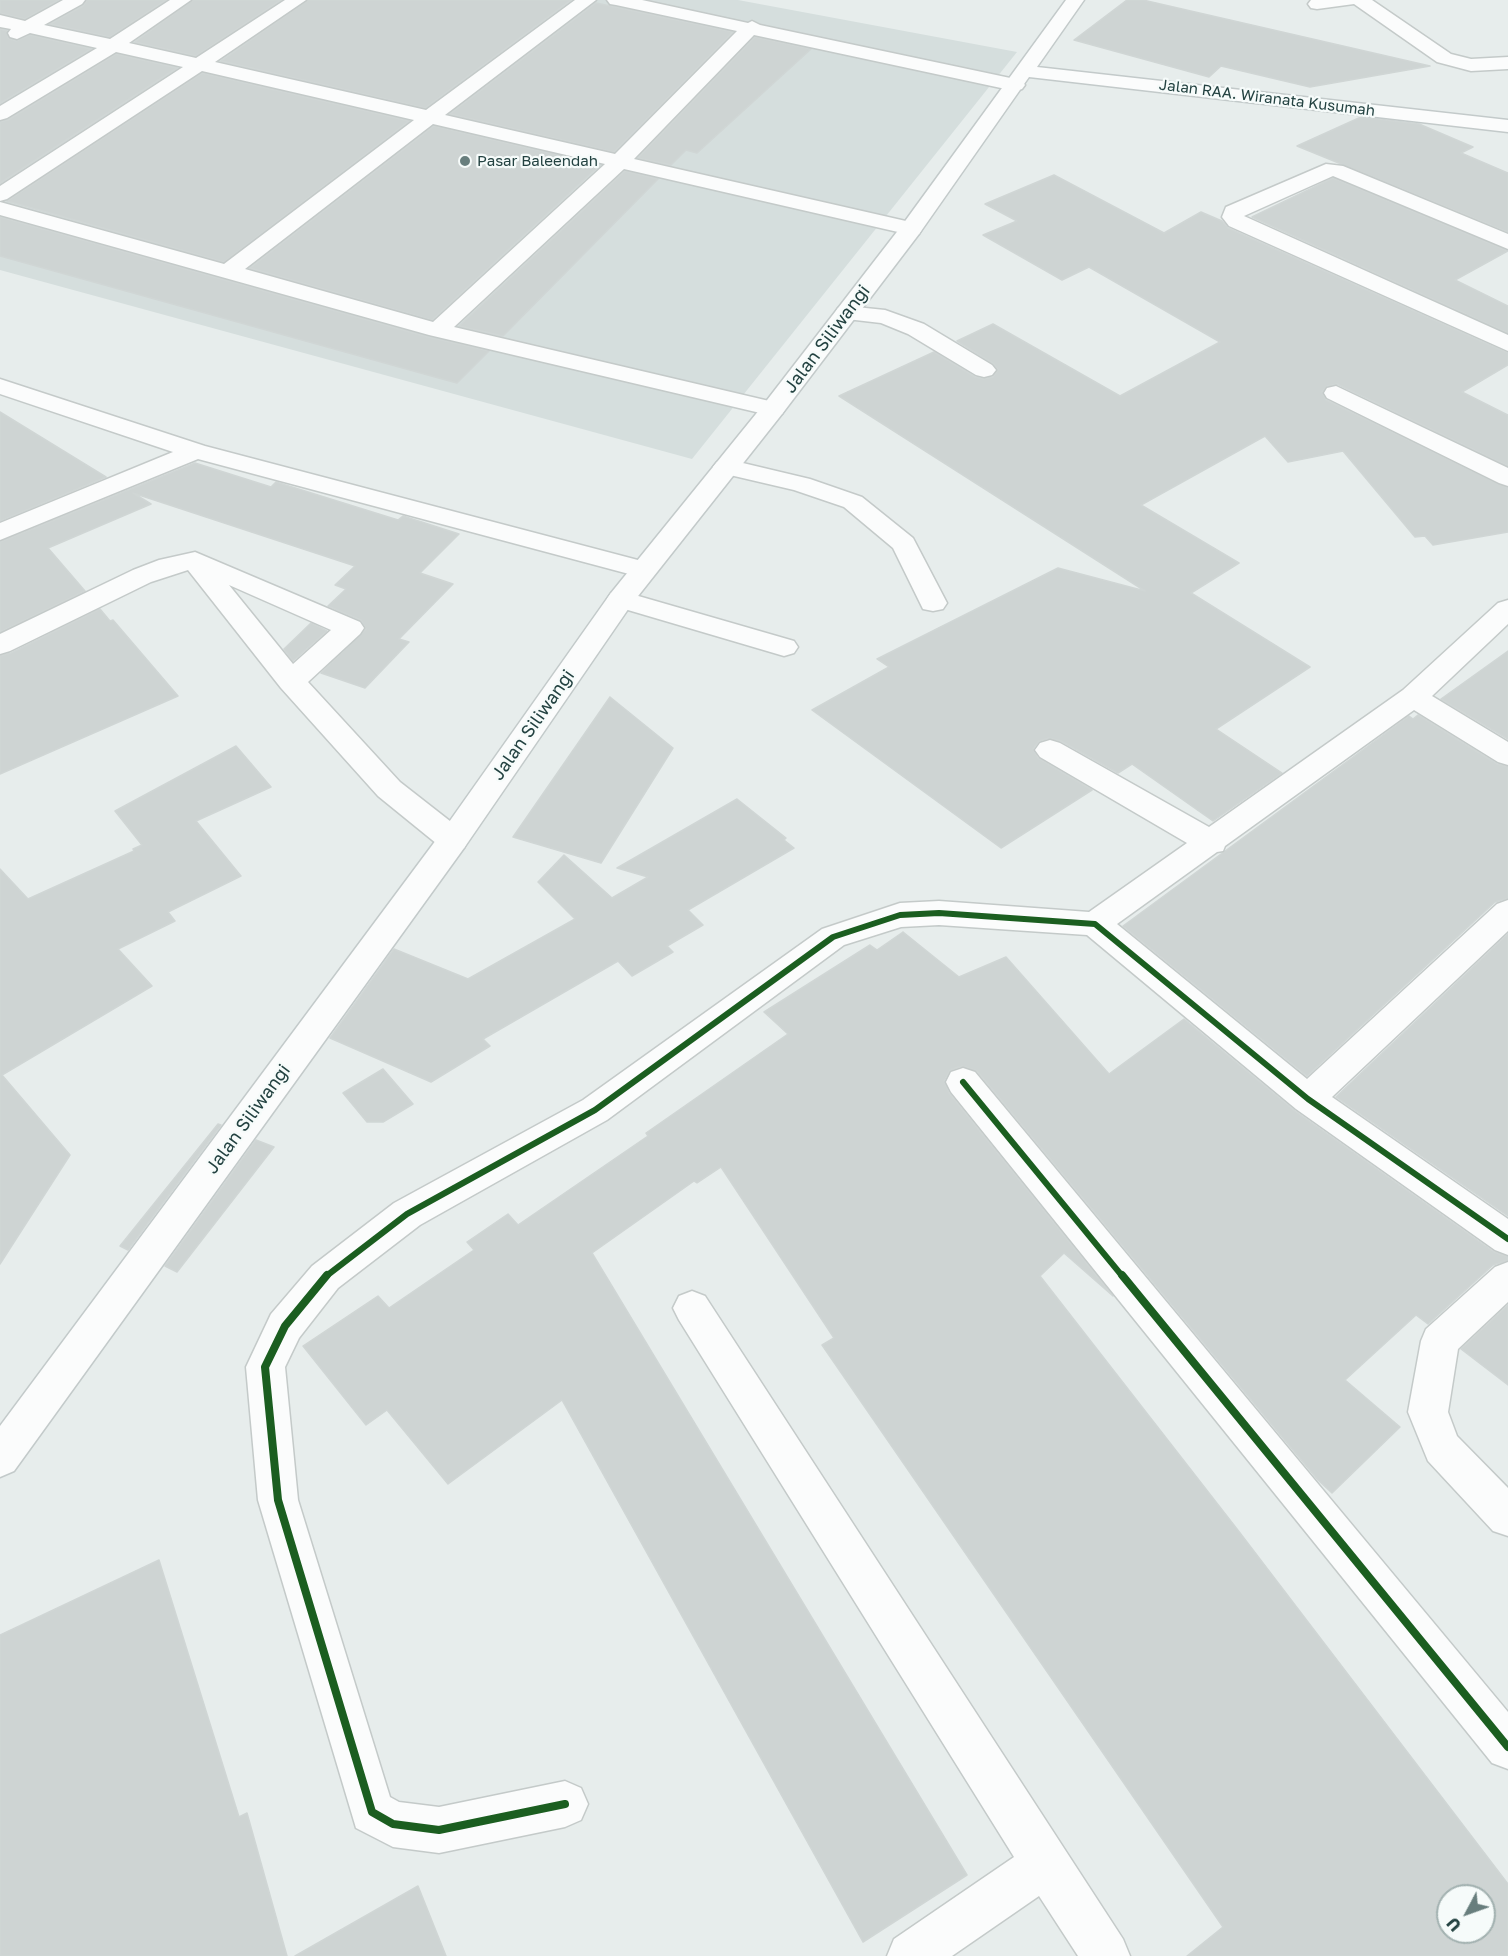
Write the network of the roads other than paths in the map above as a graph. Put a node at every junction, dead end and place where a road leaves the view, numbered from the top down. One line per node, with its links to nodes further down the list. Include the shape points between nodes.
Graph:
1 (76, 0): 11 (street)
2 (182, 0): 14 (street)
3 (297, 0): 16 (street)
4 (586, 0): 19 (street)
5 (616, 0): 12 (street, Jalan RAA. Wiranata Kusumah)
6 (1075, 0): 17 (street, Jalan Siliwangi)
7 (1348, 0): 9 (street)
8 (1360, 0): 15 (street, via 1443,58 1471,65)
9 (1317, 4)
10 (0, 21): 11 (street)
11 (28, 27): 13 (street); 14 (street)
12 (752, 27): 17 (street, Jalan RAA. Wiranata Kusumah); 21 (street)
13 (0, 43)
14 (111, 47): 16 (street); 18 (street)
15 (1508, 63)
16 (200, 65): 19 (street); 22 (street)
17 (1021, 78): 20 (street, Jalan RAA. Wiranata Kusumah); 24 (street, Jalan Siliwangi)
18 (0, 114)
19 (427, 119): 21 (street); 26 (street)
20 (1508, 126)
21 (620, 161): 24 (street); 28 (street)
22 (0, 195)
23 (0, 208): 26 (street)
24 (911, 230): 27 (street, Jalan Siliwangi)
25 (1508, 242): 29 (street, via 1336,170 1326,170 1234,212 1233,217)
26 (229, 271): 28 (street)
27 (846, 313): 30 (street, via 885,317 916,329); 33 (street, Jalan Siliwangi)
28 (437, 330): 33 (street)
29 (1508, 344)
30 (984, 370)
31 (0, 386): 34 (street)
32 (1336, 393): 36 (street)
33 (773, 409): 35 (street, Jalan Siliwangi)
34 (196, 451): 37 (street); 39 (street)
35 (726, 467): 39 (street, Jalan Siliwangi); 41 (street, via 801,484 853,502 904,544)
36 (1508, 478)
37 (0, 532)
38 (195, 560): 43 (street, via 142,576); 45 (street); 45 (street, via 350,628)
39 (644, 570): 40 (street, Jalan Siliwangi)
40 (621, 599): 44 (street); 49 (street, Jalan Siliwangi)
41 (933, 603)
42 (1508, 609): 46 (street)
43 (0, 645)
44 (784, 646)
45 (291, 681): 49 (street, via 389,789)
46 (1413, 697): 48 (street); 50 (street)
47 (1050, 750): 50 (street)
48 (1508, 756)
49 (453, 840): 58 (street, Jalan Siliwangi)
50 (1212, 843): 52 (street)
51 (1508, 912): 54 (street)
52 (1095, 924): 54 (street); 61 (street, via 939,913 900,915 832,937 594,1110 407,1214 325,1277 285,1326 265,1367 278,1500 372,1812 393,1824 439,1830)
53 (963, 1082): 60 (street)
54 (1308, 1099): 55 (street)
55 (1508, 1239)
56 (1508, 1278): 59 (street, via 1440,1341 1428,1412 1442,1448)
57 (692, 1308): 62 (street)
58 (0, 1458)
59 (1508, 1517)
60 (1508, 1747)
61 (565, 1804)
62 (1045, 1864): 63 (street); 64 (street)
63 (910, 1956)
64 (1106, 1956)

